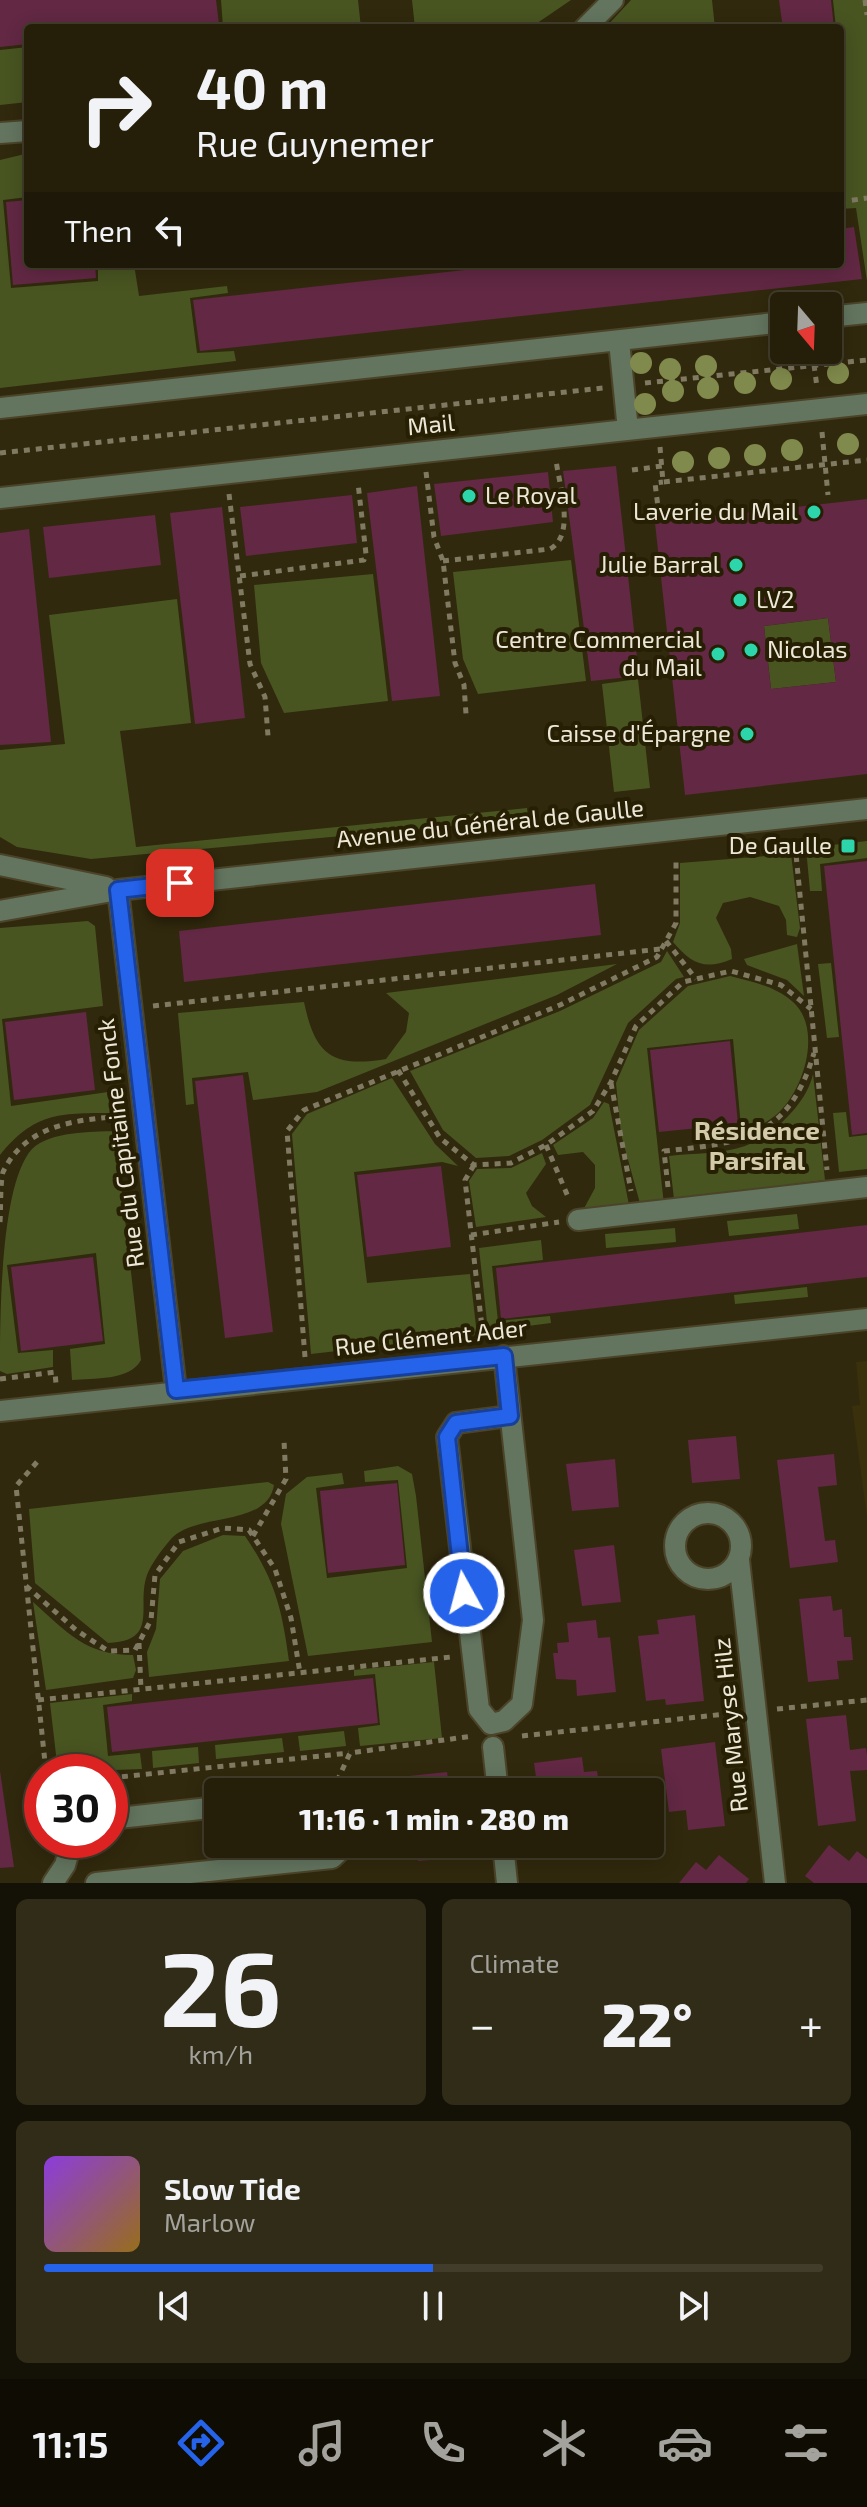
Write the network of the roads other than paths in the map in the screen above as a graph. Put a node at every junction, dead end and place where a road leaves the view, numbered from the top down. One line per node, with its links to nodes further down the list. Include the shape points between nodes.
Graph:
1 (613, 0): 2 (street)
2 (589, 24)
3 (24, 131): 4 (street)
4 (0, 133)
5 (867, 313): 6 (street)
6 (842, 316)
7 (770, 324): 8 (street)
8 (619, 341): 10 (street); 11 (street)
9 (867, 404): 11 (street, Mail)
10 (0, 408)
11 (628, 430): 12 (street, Mail)
12 (0, 498)
13 (867, 809): 15 (street, Avenue du Général de Gaulle)
14 (0, 865): 15 (street, Avenue du Général de Gaulle)
15 (118, 890): 16 (street, Avenue du Général de Gaulle); 21 (street, Rue du Capitaine Fonck)
16 (0, 911)
17 (867, 1187): 18 (street)
18 (578, 1220)
19 (867, 1319): 20 (street, Rue Clément Ader)
20 (495, 1358): 21 (street, Rue Clément Ader); 23 (street)
21 (176, 1390): 22 (street, Rue Clément Ader)
22 (0, 1411)
23 (510, 1416): 23 (street, via 456,1423 447,1437 479,1709 491,1724 504,1721 522,1704 533,1620)
24 (739, 1560): 36 (street, Rue Maryse Hilz)
25 (485, 1741): 26 (street)
26 (494, 1778)
27 (204, 1809): 28 (street)
28 (128, 1817)
29 (67, 1858): 33 (street)
30 (332, 1858): 32 (street)
31 (504, 1858): 35 (street)
32 (236, 1875): 34 (street)
33 (53, 1883)
34 (96, 1883)
35 (507, 1883)
36 (775, 1883)

